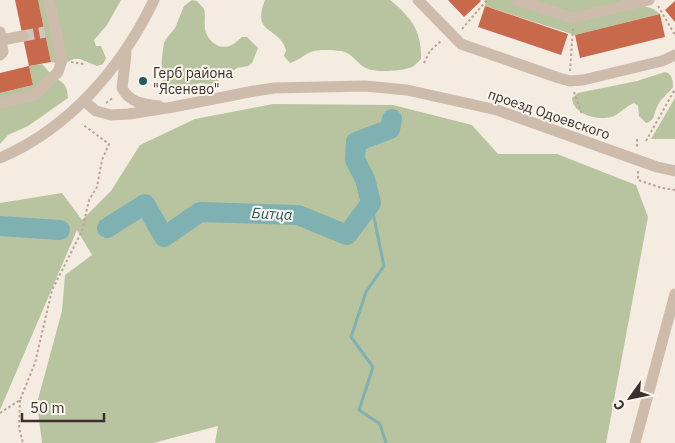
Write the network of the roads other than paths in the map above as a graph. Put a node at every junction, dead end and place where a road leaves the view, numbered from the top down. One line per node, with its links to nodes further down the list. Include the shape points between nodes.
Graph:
1 (49, 0): 12 (street, via 50,31 62,60 58,72 35,95)
2 (154, 0): 8 (street)
3 (418, 0): 10 (street, via 452,36 470,48 570,80 583,80)
4 (516, 0): 5 (street, via 573,18)
5 (649, 0)
6 (1, 36): 7 (street); 9 (street, via 3,52)
7 (23, 36)
8 (127, 50): 11 (street); 13 (street, проезд Одоевского, via 122,74 124,93 140,104)
9 (0, 55)
10 (675, 55)
11 (84, 101): 13 (street, проезд Одоевского, via 96,111 111,115); 14 (street, via 34,140)
12 (0, 103)
13 (173, 107): 15 (street, проезд Одоевского, via 274,88 365,86 406,90 497,110)
14 (0, 158)
15 (675, 171)
16 (675, 294): 17 (street)
17 (635, 443)

